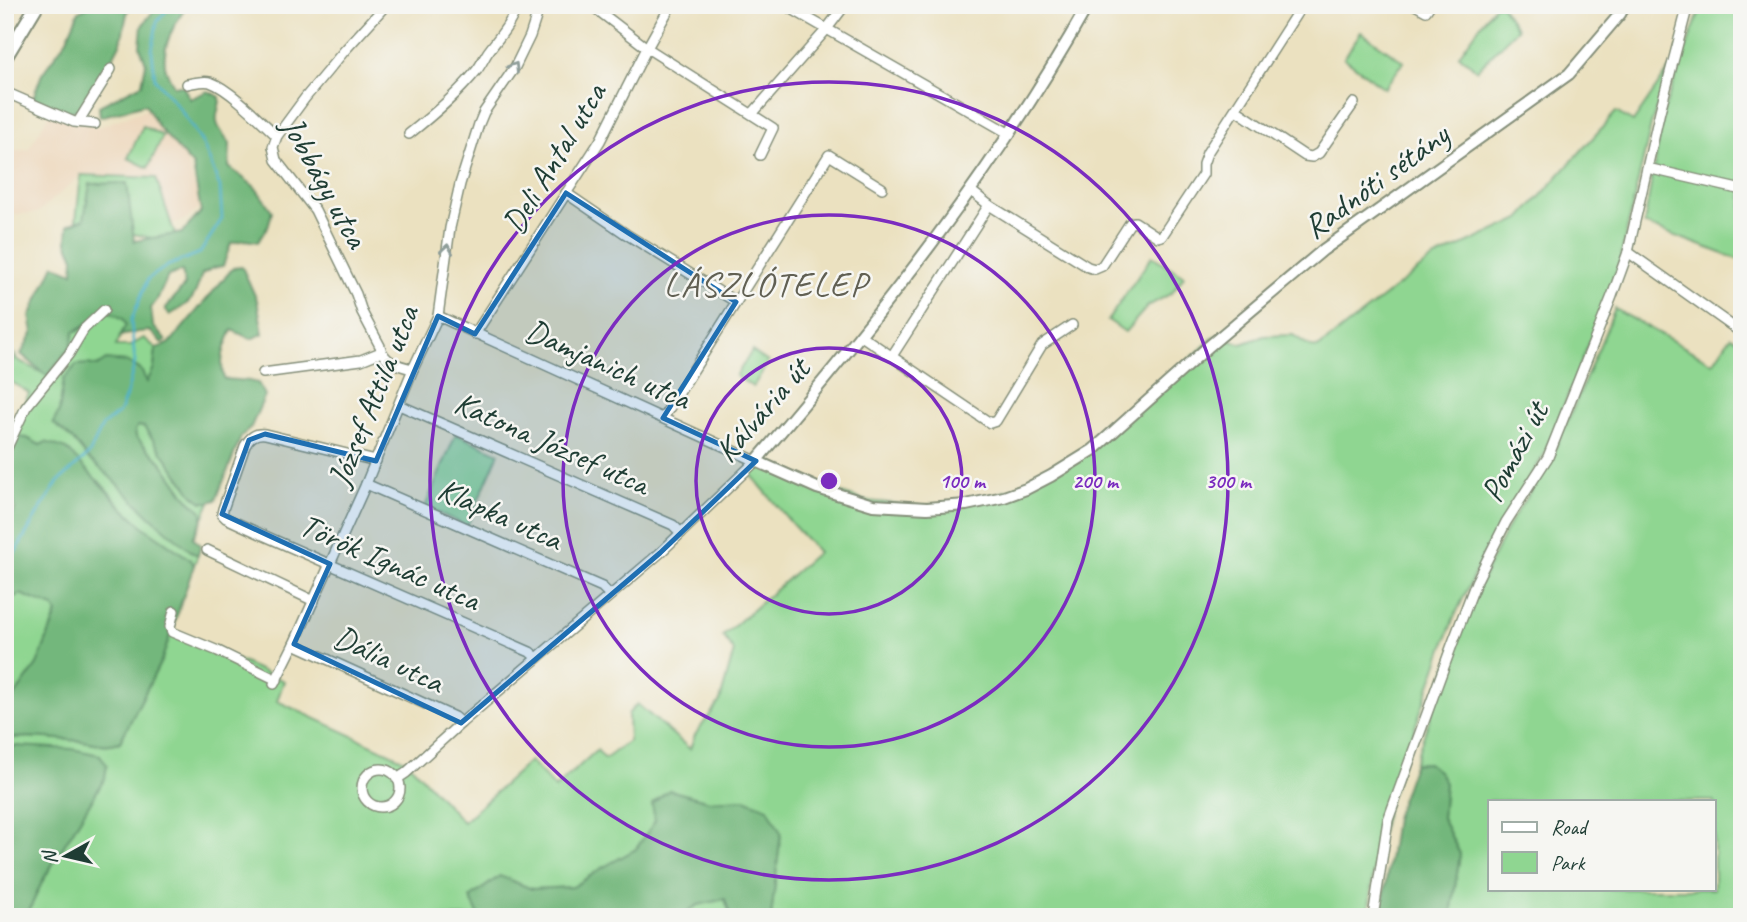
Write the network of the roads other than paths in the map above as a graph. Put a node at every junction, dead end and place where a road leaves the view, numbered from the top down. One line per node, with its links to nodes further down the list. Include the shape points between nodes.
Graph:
1 (37, 5): 17 (main road)
2 (386, 5): 28 (street)
3 (517, 5): 26 (street, via 479,68)
4 (540, 5): 39 (street, József Attila utca, one-way to 4, via 450,228 479,124 515,67)
5 (591, 5): 16 (street)
6 (671, 5): 16 (street, Deli Antal utca)
7 (785, 5): 15 (street)
8 (845, 5): 15 (street)
9 (1088, 5): 27 (street, Kálvária út)
10 (1303, 5): 22 (street)
11 (1415, 5): 12 (street, via 1426,11)
12 (1430, 5)
13 (1625, 5): 52 (street, Radnóti sétány, via 1569,74 1323,250 1093,450 1051,477 1004,497 927,508 873,505 817,488)
14 (1688, 5): 30 (street, Pomázi út)
15 (826, 30): 23 (street); 27 (street)
16 (647, 48): 23 (street); 34 (street, Deli Antal utca, via 600,141)
17 (5, 58)
18 (111, 69): 24 (street)
19 (187, 85): 28 (street, Jobbágy utca, via 208,82 223,90)
20 (5, 92): 24 (street)
21 (1354, 103): 22 (street, via 1312,157)
22 (1236, 110): 35 (street, via 1207,153 1203,174 1162,236 1130,223 1102,266 1088,267)
23 (752, 114): 29 (street, via 773,128)
24 (78, 122): 25 (street)
25 (95, 124)
26 (409, 134)
27 (1010, 134): 33 (street, Kálvária út)
28 (277, 136): 44 (street, Jobbágy utca, via 273,146 276,160 315,210)
29 (760, 155)
30 (1647, 168): 32 (street); 36 (street, Pomázi út)
31 (881, 188): 37 (street, via 828,155)
32 (1742, 190)
33 (971, 191): 35 (street); 43 (street, Kálvária út)
34 (566, 193): 37 (street); 41 (street, Deli Antal utca)
35 (989, 205): 45 (street)
36 (1628, 251): 42 (street); 64 (street, Pomázi út, via 1548,457 1506,522 1476,582 1388,820)
37 (736, 302): 49 (street)
38 (104, 310): 50 (street, via 84,329 26,407)
39 (438, 316): 41 (street, Damjanich utca); 46 (street, József Attila utca)
40 (1072, 325): 45 (street, via 1042,345 993,423)
41 (475, 334): 49 (street, Damjanich utca)
42 (1742, 334)
43 (860, 335): 45 (street); 52 (street, Kálvária út)
44 (381, 352): 46 (street, via 390,361); 47 (street, via 360,360)
45 (891, 356)
46 (413, 369): 48 (street, József Attila utca)
47 (263, 373)
48 (399, 405): 51 (street, József Attila utca); 54 (street, Katona József utca, via 673,525)
49 (663, 418): 52 (street, Damjanich utca)
50 (5, 452)
51 (376, 461): 53 (street, József Attila utca); 56 (street, Török Ignác utca, via 265,434 256,435 245,446 222,514)
52 (756, 461): 54 (street, Kálvária út)
53 (366, 484): 56 (street, József Attila utca); 57 (street, Klapka utca, via 602,587)
54 (681, 533): 57 (street, Kálvária út)
55 (207, 550): 58 (street, Dália utca)
56 (330, 564): 58 (street, József Attila utca); 61 (street, Török Ignác utca)
57 (610, 595): 61 (street, Kálvária út)
58 (314, 601): 60 (street, József Attila utca)
59 (174, 611): 60 (street, József Attila utca, via 172,632 249,665 276,682)
60 (294, 644): 62 (street, Dália utca)
61 (537, 658): 62 (street, Kálvária út)
62 (461, 723): 63 (street, Kálvária út)
63 (397, 779): 63 (street, via 399,794 388,806 377,807 364,796 364,781 374,771 389,771)
64 (1373, 917)

